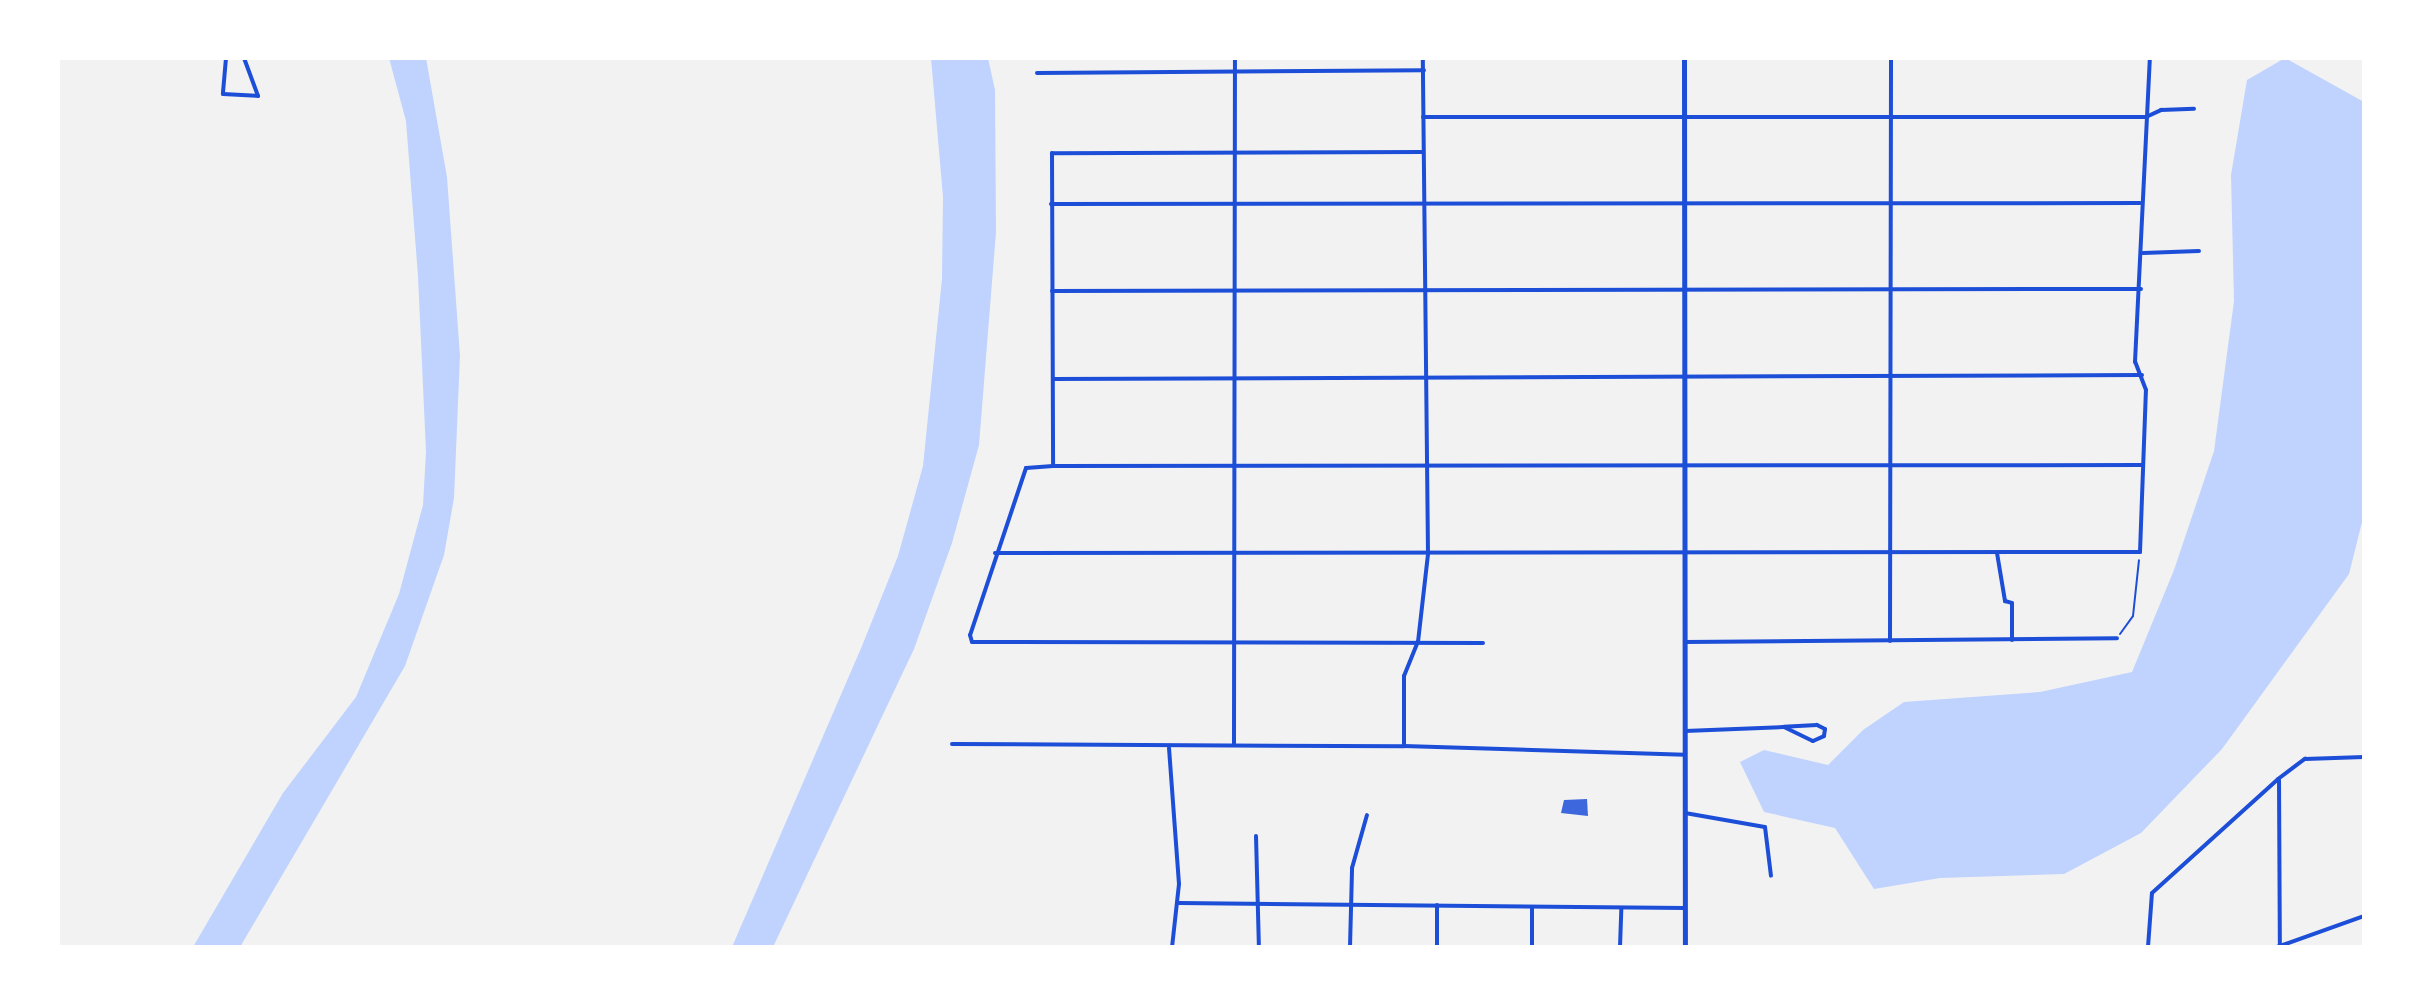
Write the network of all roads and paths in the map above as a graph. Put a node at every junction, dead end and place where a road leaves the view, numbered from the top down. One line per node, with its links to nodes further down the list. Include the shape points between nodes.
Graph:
1 (226, 58): 2 (street, via 223,94 258,96)
2 (244, 58)
3 (1235, 58): 9 (street)
4 (1423, 58): 8 (street)
5 (1684, 58): 13 (street)
6 (1891, 58): 14 (street)
7 (2150, 58): 15 (street)
8 (1424, 70): 9 (street); 12 (street)
9 (1235, 72): 10 (street); 16 (street)
10 (1037, 73)
11 (2194, 109): 15 (street, via 2161,110)
12 (1423, 117): 13 (street); 17 (street)
13 (1684, 117): 14 (street); 23 (street)
14 (1892, 117): 15 (street); 22 (street)
15 (2146, 117): 19 (street)
16 (1235, 152): 17 (street); 20 (street, via 1052,153); 21 (street)
17 (1423, 152): 18 (street)
18 (1423, 203): 21 (street); 23 (street); 30 (street)
19 (2140, 203): 22 (street); 25 (street)
20 (1051, 204): 21 (street); 27 (street)
21 (1236, 205): 28 (street)
22 (1892, 205): 23 (street); 31 (street)
23 (1684, 206): 29 (street)
24 (2199, 251): 25 (street)
25 (2143, 253): 26 (street)
26 (2141, 289): 31 (street); 32 (street, via 2135,362)
27 (1051, 291): 28 (street); 34 (street)
28 (1235, 291): 30 (street); 36 (street)
29 (1684, 291): 30 (street); 31 (street); 35 (street)
30 (1423, 292): 37 (street)
31 (1891, 292): 33 (street)
32 (2142, 375): 33 (street); 41 (street)
33 (1892, 377): 35 (street); 38 (street)
34 (1052, 379): 36 (street); 42 (street)
35 (1685, 380): 37 (street); 40 (street)
36 (1236, 381): 37 (street); 43 (street)
37 (1424, 381): 39 (street)
38 (1892, 464): 40 (street); 41 (street); 50 (street)
39 (1425, 465): 40 (street); 43 (street); 49 (street)
40 (1684, 465): 47 (street)
41 (2142, 465): 45 (street)
42 (1053, 466): 43 (street); 46 (street, via 1026,468)
43 (1237, 466): 44 (street)
44 (1237, 551): 46 (street); 49 (street); 53 (street)
45 (2140, 552): 48 (street); 51 (path, via 2133,616)
46 (995, 553): 53 (street, via 973,621 972,642)
47 (1686, 553): 49 (street); 50 (street); 56 (street)
48 (1997, 553): 50 (street); 52 (street, via 2005,601 2012,603)
49 (1428, 554): 55 (street)
50 (1890, 554): 54 (street)
51 (2117, 638): 52 (street)
52 (2012, 640): 54 (street)
53 (1235, 641): 55 (street); 61 (street)
54 (1890, 641): 56 (street)
55 (1418, 642): 57 (street); 62 (street, via 1404,676)
56 (1685, 642): 59 (street)
57 (1483, 643)
58 (1784, 727): 58 (street, via 1817,725 1825,729 1824,736 1813,741); 59 (street)
59 (1685, 731): 64 (street)
60 (952, 744): 63 (street)
61 (1234, 744): 62 (street); 63 (street)
62 (1404, 746): 64 (street)
63 (1169, 748): 71 (street)
64 (1685, 755): 67 (street)
65 (2364, 757): 66 (street, via 2305,759)
66 (2278, 779): 79 (street); 87 (street, via 2152,893)
67 (1685, 813): 70 (street, via 1765,827); 76 (street)
68 (1367, 815): 73 (street, via 1352,868)
69 (1256, 836): 74 (street)
70 (1771, 876)
71 (1179, 903): 74 (street); 80 (street)
72 (1437, 905): 73 (street); 75 (street); 83 (street)
73 (1351, 906): 74 (street); 82 (street)
74 (1259, 907): 81 (street)
75 (1532, 907): 77 (street); 84 (street)
76 (1685, 908): 77 (street); 86 (street)
77 (1621, 909): 85 (street)
78 (2364, 916): 79 (street)
79 (2279, 946)
80 (1172, 947)
81 (1259, 947)
82 (1350, 947)
83 (1437, 947)
84 (1532, 947)
85 (1620, 947)
86 (1685, 947)
87 (2148, 947)

